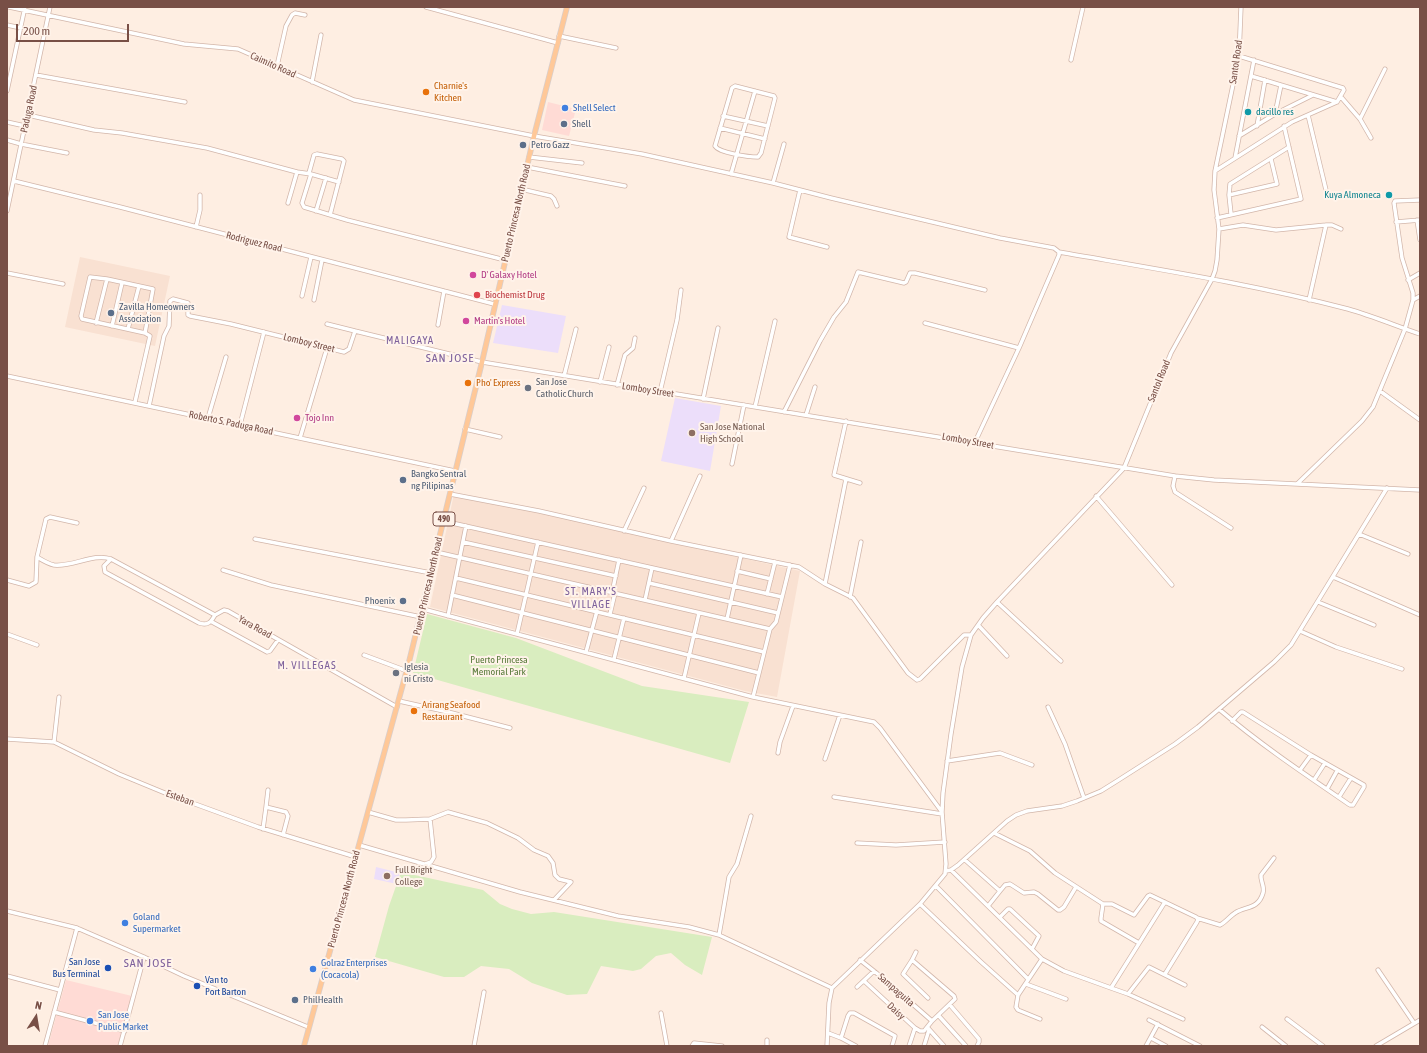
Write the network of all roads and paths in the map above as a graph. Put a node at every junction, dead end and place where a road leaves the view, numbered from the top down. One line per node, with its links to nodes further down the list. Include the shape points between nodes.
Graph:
1 (9, 7): 7 (street, Caimito Road)
2 (50, 7): 8 (street, Paduga Road)
3 (426, 7): 14 (street)
4 (566, 7): 13 (main road, Puerto Princesa North Road / 490)
5 (1083, 7): 17 (street)
6 (1241, 7): 16 (street, Santol Road)
7 (25, 9): 8 (street, Caimito Road); 11 (street)
8 (48, 15): 19 (street, Caimito Road, via 184,44 234,49); 21 (street, Paduga Road)
9 (305, 15): 19 (street, via 293,14 286,24)
10 (7, 25): 11 (street)
11 (21, 28): 26 (street)
12 (321, 35): 24 (street)
13 (559, 36): 14 (main road, Puerto Princesa North Road / 490); 15 (street)
14 (558, 43): 45 (main road, Puerto Princesa North Road / 490)
15 (616, 48)
16 (1238, 56): 18 (street); 60 (street, Santol Road)
17 (1071, 60)
18 (1254, 60): 22 (street); 29 (street, via 1343,88)
19 (277, 66): 24 (street, Caimito Road)
20 (1385, 69): 36 (street)
21 (36, 75): 30 (street); 34 (street, Paduga Road)
22 (1251, 76): 23 (street); 46 (street)
23 (1265, 80): 25 (street); 41 (street)
24 (312, 82): 45 (street, Caimito Road, via 354,100)
25 (1281, 85): 28 (street); 32 (street)
26 (7, 91)
27 (754, 91): 35 (street, via 733,86); 38 (street); 40 (street, via 775,98)
28 (1314, 95): 31 (street); 32 (street)
29 (1341, 97): 31 (street); 36 (street)
30 (186, 102)
31 (1337, 102): 33 (street)
32 (1275, 114): 41 (street)
33 (1308, 114): 42 (street); 71 (street)
34 (28, 115): 39 (street, Paduga Road); 61 (street, via 94,130 201,146)
35 (723, 116): 38 (street); 43 (street)
36 (1360, 118): 47 (street)
37 (7, 122): 39 (street)
38 (746, 122): 40 (street); 44 (street)
39 (25, 126): 50 (street, Paduga Road)
40 (768, 126): 48 (street)
41 (1257, 126): 46 (street)
42 (1284, 126): 52 (street); 56 (street)
43 (720, 128): 44 (street); 54 (street, via 716,148)
44 (742, 133): 48 (street); 54 (street)
45 (534, 136): 55 (main road, Puerto Princesa North Road / 490); 63 (street, Caimito Road, via 642,154)
46 (1239, 136): 56 (street)
47 (1372, 138)
48 (765, 139): 54 (street, via 758,157)
49 (7, 140): 50 (street)
50 (21, 144): 53 (street); 65 (street, Paduga Road)
51 (784, 144): 67 (street)
52 (1290, 147): 57 (street); 79 (street, via 1301,199)
53 (67, 153)
54 (736, 154): 63 (street)
55 (529, 157): 58 (street); 59 (main road, Puerto Princesa North Road / 490)
56 (1234, 158): 60 (street)
57 (1271, 159): 73 (street, via 1232,182); 73 (street, via 1276,185)
58 (582, 163)
59 (527, 167): 68 (street); 69 (main road, Puerto Princesa North Road / 490)
60 (1215, 171): 81 (street, Santol Road)
61 (297, 172): 62 (street); 75 (street)
62 (310, 173): 64 (street); 66 (street, via 314,155 342,159 344,163); 78 (street, via 302,204)
63 (731, 174): 67 (street, Caimito Road)
64 (326, 178): 66 (street); 78 (street)
65 (14, 181): 77 (street, Paduga Road); 85 (street, Rodriguez Road)
66 (339, 182): 80 (street)
67 (773, 183): 70 (street, Caimito Road)
68 (625, 186)
69 (521, 189): 76 (street, via 551,196); 93 (main road, Puerto Princesa North Road / 490)
70 (800, 190): 89 (street, via 789,236); 90 (street, Caimito Road, via 1000,238 1054,248)
71 (1326, 190)
72 (200, 195): 85 (street)
73 (1229, 195): 79 (street)
74 (1420, 200): 83 (street, via 1394,202)
75 (288, 203)
76 (557, 206)
77 (7, 211)
78 (316, 211): 80 (street)
79 (1231, 214): 81 (street)
80 (330, 215): 93 (street)
81 (1217, 218): 86 (street, Santol Road)
82 (1418, 220): 83 (street); 88 (street)
83 (1396, 222): 98 (street)
84 (1326, 225): 86 (street, via 1276,230 1243,226); 87 (street); 108 (street)
85 (196, 227): 91 (street, Rodriguez Road)
86 (1218, 229): 97 (street, Santol Road, via 1217,260)
87 (1341, 229)
88 (1420, 240)
89 (827, 248)
90 (1059, 252): 97 (street, Caimito Road); 128 (street)
91 (311, 257): 92 (street, Rodriguez Road); 105 (street)
92 (322, 260): 104 (street, Rodriguez Road); 107 (street)
93 (504, 260): 110 (main road, Puerto Princesa North Road / 490)
94 (7, 273): 100 (street)
95 (1420, 273): 98 (street)
96 (107, 279): 99 (street); 112 (street); 112 (street, via 93,276 89,278 81,318)
97 (1212, 279): 108 (street, Caimito Road); 154 (street, Santol Road, via 1171,353)
98 (1408, 280): 109 (street)
99 (122, 282): 101 (street); 116 (street)
100 (63, 284)
101 (138, 286): 119 (street); 123 (street, via 153,290)
102 (681, 290): 137 (street, via 677,320)
103 (985, 290): 143 (street, via 915,273 910,274 904,283 858,272 846,302 820,341)
104 (444, 291): 110 (street, Rodriguez Road); 115 (street)
105 (302, 296)
106 (1420, 296): 109 (street)
107 (314, 300)
108 (1309, 300): 120 (street, Caimito Road, via 1367,315)
109 (1413, 300): 120 (street)
110 (494, 304): 130 (main road, Puerto Princesa North Road / 490)
111 (775, 321): 142 (street)
112 (96, 323): 116 (street)
113 (925, 323): 128 (street)
114 (327, 324): 121 (street)
115 (438, 325)
116 (112, 326): 119 (street)
117 (576, 328): 132 (street)
118 (718, 328): 138 (street)
119 (128, 329): 123 (street)
120 (1405, 329): 124 (street, Caimito Road); 136 (street)
121 (355, 331): 127 (street, Lomboy Street, via 348,351); 130 (street, Lomboy Street)
122 (264, 332): 127 (street, Lomboy Street); 141 (street, Lomboy Street, via 190,316 188,303 171,300 169,326 164,336); 148 (street)
123 (145, 333): 139 (street, via 149,334 150,338)
124 (1420, 334)
125 (635, 338): 134 (street, via 634,348 625,355)
126 (609, 347): 133 (street)
127 (327, 348): 151 (street)
128 (1019, 348): 152 (street)
129 (226, 357): 145 (street)
130 (482, 362): 132 (street, Lomboy Street); 149 (main road, Puerto Princesa North Road / 490)
131 (7, 376): 139 (street, Roberto S. Paduga Road)
132 (564, 376): 133 (street, Lomboy Street)
133 (600, 382): 134 (street, Lomboy Street)
134 (617, 385): 137 (street, Lomboy Street)
135 (815, 387): 144 (street)
136 (1380, 391): 146 (street); 160 (street, via 1362,422)
137 (660, 392): 138 (street, Lomboy Street)
138 (703, 399): 140 (street, Lomboy Street)
139 (135, 402): 141 (street, Roberto S. Paduga Road)
140 (744, 405): 142 (street, Lomboy Street); 153 (street)
141 (149, 406): 145 (street, Roberto S. Paduga Road)
142 (755, 407): 143 (street, Lomboy Street)
143 (784, 412): 144 (street, Lomboy Street)
144 (806, 415): 147 (street, Lomboy Street)
145 (208, 418): 148 (street, Roberto S. Paduga Road)
146 (1420, 420)
147 (846, 421): 152 (street, Lomboy Street); 158 (street, via 834,473 835,476)
148 (240, 425): 151 (street, Roberto S. Paduga Road)
149 (465, 429): 150 (street); 155 (main road, Puerto Princesa North Road / 490)
150 (500, 437)
151 (300, 438): 155 (street, Roberto S. Paduga Road)
152 (975, 442): 154 (street, Lomboy Street)
153 (732, 464)
154 (1124, 468): 157 (street); 165 (street)
155 (455, 471): 164 (main road, Puerto Princesa North Road / 490)
156 (700, 476): 173 (street)
157 (1175, 476): 160 (street); 169 (street, via 1175,492)
158 (846, 479): 159 (street); 198 (street)
159 (860, 483)
160 (1298, 483): 162 (street)
161 (644, 488): 170 (street)
162 (1387, 488): 163 (street); 171 (street)
163 (1420, 490)
164 (450, 494): 166 (main road, Puerto Princesa North Road / 490); 170 (street)
165 (1096, 496): 199 (street); 209 (street)
166 (443, 521): 168 (street); 177 (main road, Puerto Princesa North Road / 490)
167 (77, 523): 180 (street, via 50,517 46,519)
168 (466, 526): 174 (street); 175 (street)
169 (1231, 528)
170 (624, 531): 173 (street)
171 (1360, 534): 178 (street); 193 (street)
172 (255, 539): 190 (street)
173 (671, 541): 179 (street)
174 (463, 542): 181 (street); 182 (street)
175 (538, 542): 182 (street); 184 (street)
176 (861, 542): 206 (street)
177 (436, 552): 181 (street); 190 (main road, Puerto Princesa North Road / 490)
178 (1408, 554)
179 (741, 555): 185 (street); 189 (street)
180 (37, 557): 183 (street, via 58,565 102,557); 196 (street, via 34,584 23,586)
181 (460, 557): 191 (street); 194 (street)
182 (534, 558): 191 (street); 192 (street)
183 (111, 559): 217 (street, Yara Road); 223 (street, via 104,566 105,572 199,623)
184 (620, 560): 187 (street); 192 (street)
185 (775, 562): 186 (street); 195 (street)
186 (790, 565): 198 (street, via 802,568); 205 (street)
187 (652, 568): 197 (street); 200 (street)
188 (223, 570): 220 (street, via 271,585)
189 (737, 571): 195 (street); 200 (street)
190 (431, 573): 211 (main road, Puerto Princesa North Road / 490)
191 (530, 574): 201 (street); 202 (street)
192 (616, 576): 201 (street)
193 (1333, 577): 210 (street); 218 (street)
194 (456, 578): 202 (street); 204 (street)
195 (771, 579): 203 (street)
196 (7, 580)
197 (649, 583): 207 (street); 208 (street)
198 (825, 584): 206 (street)
199 (1172, 585)
200 (734, 586): 203 (street); 208 (street)
201 (614, 593): 207 (street); 216 (street)
202 (526, 594): 212 (street); 213 (street)
203 (767, 594): 205 (street)
204 (452, 595): 213 (street); 219 (street)
205 (782, 597): 215 (street)
206 (850, 597): 232 (street, via 858,604 908,673 917,680 964,635)
207 (645, 600): 214 (street)
208 (731, 602): 215 (street); 222 (street)
209 (997, 602): 224 (street); 242 (street)
210 (1318, 602): 225 (street); 228 (street)
211 (422, 609): 219 (street); 220 (main road, Puerto Princesa North Road / 490)
212 (596, 611): 216 (street); 227 (street)
213 (522, 613): 227 (street); 230 (street)
214 (700, 613): 222 (street); 231 (street)
215 (778, 613): 226 (street, via 776,622)
216 (610, 614): 221 (street)
217 (215, 615): 223 (street); 234 (street, Yara Road, via 224,610)
218 (1420, 615)
219 (448, 616): 230 (street)
220 (420, 617): 244 (main road, Puerto Princesa North Road / 490)
221 (624, 618): 231 (street); 233 (street)
222 (727, 619): 226 (street)
223 (212, 622): 234 (street, via 267,652 270,652)
224 (978, 625): 232 (street); 240 (street)
225 (1374, 625)
226 (770, 629): 237 (street)
227 (591, 630): 233 (street); 236 (street)
228 (1300, 631): 243 (street, via 1336,647); 253 (street, via 1285,652)
229 (7, 634): 235 (street)
230 (516, 634): 236 (street)
231 (694, 634): 237 (street); 239 (street)
232 (971, 635): 262 (street, via 962,667)
233 (620, 637): 239 (street); 241 (street)
234 (278, 640): 251 (street, Yara Road)
235 (37, 645)
236 (586, 652): 241 (street)
237 (764, 652): 245 (street)
238 (364, 655): 244 (street)
239 (689, 655): 245 (street); 246 (street)
240 (1007, 656)
241 (614, 659): 246 (street)
242 (1061, 660)
243 (1402, 669)
244 (407, 671): 249 (main road, Puerto Princesa North Road / 490)
245 (759, 673): 248 (street)
246 (684, 678): 248 (street)
247 (59, 697): 258 (street)
248 (753, 697): 250 (street)
249 (399, 701): 251 (main road, Puerto Princesa North Road / 490); 256 (street)
250 (793, 706): 254 (street); 259 (street)
251 (397, 707): 275 (main road, Puerto Princesa North Road / 490)
252 (1048, 707): 273 (street, via 1065,744)
253 (1220, 710): 255 (street); 273 (street, via 1175,744 1107,788)
254 (840, 715): 261 (street); 276 (street, via 874,722)
255 (1232, 721): 260 (street, via 1243,712); 265 (street)
256 (510, 728)
257 (7, 739): 258 (street, Esteban)
258 (54, 742): 279 (street, Esteban, via 139,782)
259 (778, 753)
260 (1311, 755): 263 (street); 265 (street)
261 (825, 759)
262 (947, 761): 264 (street, via 1000,753); 276 (street)
263 (1325, 763): 266 (street); 268 (street)
264 (1032, 765)
265 (1300, 770): 268 (street)
266 (1337, 771): 267 (street); 269 (street)
267 (1351, 778): 272 (street); 272 (street, via 1364,786 1353,805)
268 (1314, 780): 269 (street)
269 (1327, 789): 272 (street)
270 (268, 790): 274 (street)
271 (834, 797): 276 (street)
272 (1339, 797)
273 (1084, 798): 280 (street, via 1062,806 1027,811 1008,821)
274 (266, 807): 279 (street); 281 (street, via 288,814)
275 (368, 812): 278 (street, via 396,820); 284 (main road, Puerto Princesa North Road / 490)
276 (942, 813): 282 (street)
277 (751, 816): 303 (street, via 737,864 729,877)
278 (430, 819): 288 (street, via 434,857 431,862); 294 (street, via 448,812 487,823 548,856 553,863 555,875 559,879 571,882)
279 (263, 829): 281 (street, Esteban)
280 (994, 833): 287 (street); 292 (street, via 1030,851)
281 (284, 835): 285 (street, Esteban)
282 (945, 842): 283 (street, via 896,845); 289 (street)
283 (857, 843)
284 (359, 845): 285 (main road, Puerto Princesa North Road / 490); 288 (street)
285 (356, 857): 340 (main road, Puerto Princesa North Road / 490)
286 (1274, 858): 301 (street, via 1260,877 1264,888 1263,894 1254,905 1240,910 1220,925)
287 (964, 860): 290 (street); 293 (street)
288 (424, 864): 294 (street)
289 (946, 870): 290 (street); 291 (street)
290 (951, 870): 298 (street)
291 (936, 886): 296 (street); 315 (street)
292 (1076, 887): 293 (street, via 1060,910 1038,894 1024,893 1010,884 1005,885); 297 (street)
293 (1000, 891): 298 (street)
294 (554, 900): 303 (street, via 618,916 682,926)
295 (1165, 902): 297 (street, via 1149,895 1134,915 1112,904); 301 (street); 304 (street)
296 (920, 904): 309 (street); 325 (street)
297 (1103, 904): 304 (street, via 1100,918 1102,921)
298 (988, 906): 300 (street)
299 (7, 911): 302 (street)
300 (1000, 917): 305 (street); 305 (street, via 1010,909 1039,936)
301 (1197, 918): 313 (street)
302 (77, 928): 307 (street); 322 (street)
303 (719, 935): 320 (street)
304 (1139, 944): 321 (street)
305 (1032, 950): 308 (street)
306 (916, 952): 310 (street)
307 (144, 957): 340 (street); 344 (street)
308 (1042, 959): 315 (street); 321 (street, via 1064,971)
309 (860, 960): 312 (street, Sampaguita); 320 (street)
310 (912, 960): 326 (street, via 903,974); 328 (street, via 954,996 955,999)
311 (1378, 970): 338 (street)
312 (874, 971): 316 (street); 337 (street, Sampaguita)
313 (1165, 974): 318 (street); 324 (street, via 1149,967)
314 (7, 976): 322 (street)
315 (1028, 979): 317 (street)
316 (864, 981): 319 (street); 342 (street, Daisy)
317 (1026, 984): 325 (street); 327 (street)
318 (1185, 985)
319 (857, 987)
320 (832, 988): 345 (street)
321 (1111, 988): 324 (street)
322 (60, 990): 329 (street)
323 (484, 992): 353 (street)
324 (1128, 994): 333 (street)
325 (1018, 995): 332 (street, via 1016,1008)
326 (928, 998)
327 (1066, 999)
328 (950, 1005): 331 (street); 364 (street, via 979,1039)
329 (54, 1012): 344 (street); 350 (street)
330 (661, 1013): 354 (street)
331 (938, 1015): 337 (street); 363 (street)
332 (1040, 1019)
333 (1183, 1019)
334 (1287, 1019): 369 (street)
335 (1149, 1020): 339 (street)
336 (1420, 1020): 338 (street)
337 (932, 1021): 343 (street)
338 (1414, 1023): 370 (street)
339 (1158, 1024): 347 (street); 367 (street)
340 (308, 1027): 352 (main road, Puerto Princesa North Road / 490)
341 (1262, 1027): 368 (street)
342 (915, 1028): 343 (street, via 923,1032); 361 (street)
343 (928, 1028): 349 (street); 362 (street)
344 (125, 1031): 351 (street)
345 (828, 1033): 346 (street); 358 (street)
346 (841, 1038): 359 (street); 360 (street, via 848,1016 854,1013 895,1036)
347 (1151, 1038): 365 (street); 366 (street)
348 (767, 1040): 357 (street)
349 (941, 1045)
350 (44, 1046)
351 (120, 1046)
352 (304, 1046)
353 (474, 1046)
354 (667, 1046)
355 (692, 1046): 356 (street, via 694,1043)
356 (722, 1046)
357 (767, 1046)
358 (827, 1046)
359 (856, 1046)
360 (892, 1046)
361 (909, 1046)
362 (924, 1046)
363 (966, 1046)
364 (977, 1046)
365 (1146, 1046)
366 (1166, 1046)
367 (1200, 1046)
368 (1286, 1046)
369 (1323, 1046)
370 (1376, 1046)

